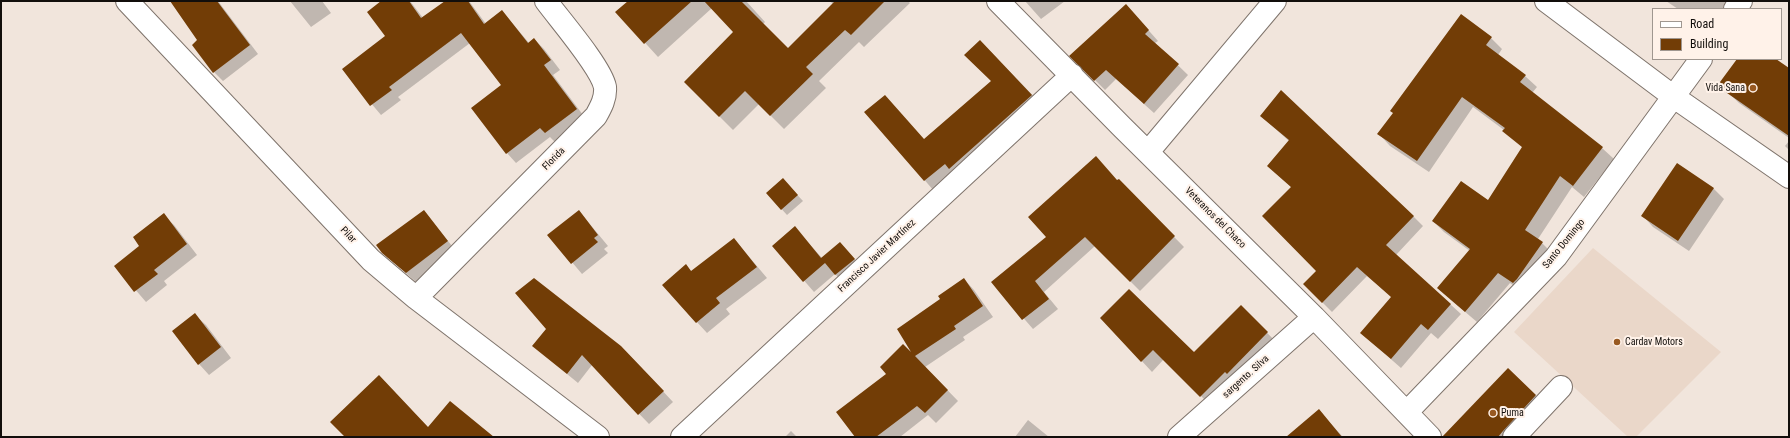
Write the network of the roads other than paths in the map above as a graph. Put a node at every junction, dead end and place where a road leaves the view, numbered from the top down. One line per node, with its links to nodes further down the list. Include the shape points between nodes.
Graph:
1 (127, 1): 11 (street, Pilar, via 371,260)
2 (546, 1): 11 (street, Florida, via 599,71 605,87 604,100 596,116)
3 (998, 1): 7 (street, Veteranos del Chaco)
4 (1275, 1): 9 (street)
5 (1546, 1): 8 (street)
6 (1700, 60): 8 (street, Santo Domingo)
7 (1072, 75): 9 (street, Veteranos del Chaco); 16 (street, Francisco Javier Martínez)
8 (1674, 97): 10 (street); 14 (street, Santo Domingo, via 1556,257)
9 (1148, 152): 12 (street, Veteranos del Chaco)
10 (1789, 177)
11 (416, 298): 15 (street, Pilar)
12 (1314, 316): 14 (street, Veteranos del Chaco); 17 (street, sargento. Silva)
13 (1561, 387): 19 (street)
14 (1407, 412): 18 (street, Veteranos del Chaco)
15 (598, 437)
16 (682, 437)
17 (1179, 437)
18 (1430, 437)
19 (1514, 437)

